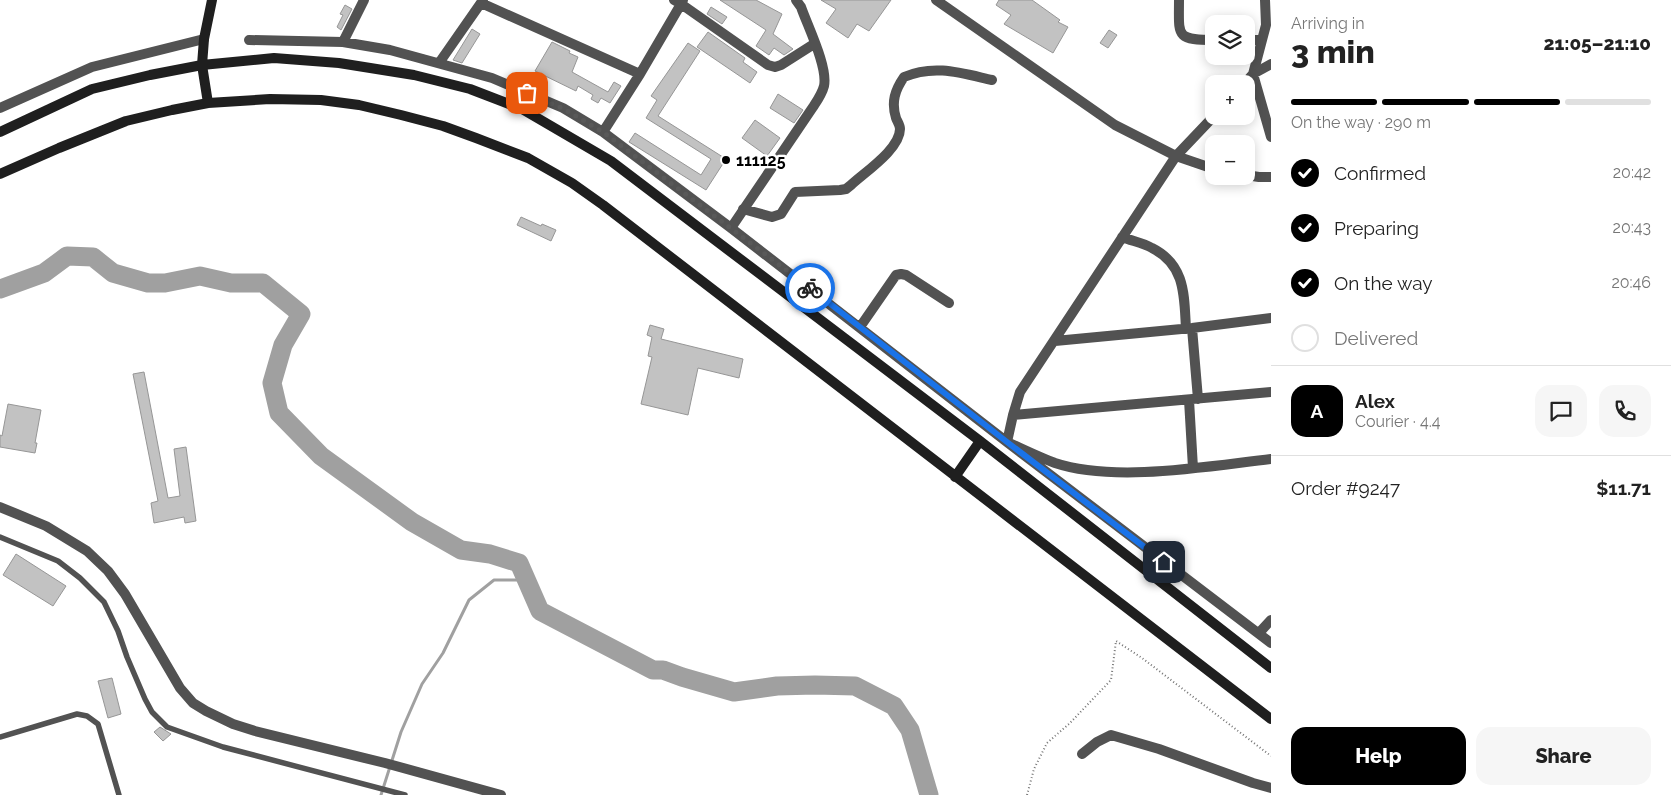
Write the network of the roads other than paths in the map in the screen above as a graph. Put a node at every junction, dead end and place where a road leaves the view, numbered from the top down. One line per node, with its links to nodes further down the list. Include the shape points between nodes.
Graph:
1 (212, 0): 9 (main road)
2 (364, 0): 14 (street)
3 (796, 0): 15 (street)
4 (936, 0): 30 (street, via 1115,126)
5 (1179, 0): 11 (street, via 1180,31 1185,38)
6 (1265, 0): 13 (street, via 1266,25)
7 (482, 1): 16 (street); 19 (street)
8 (679, 1): 15 (street, via 768,65 781,65); 19 (street)
9 (204, 39): 18 (main road); 25 (street, via 92,67)
10 (249, 40): 14 (street)
11 (1205, 40)
12 (1255, 40): 13 (street)
13 (1262, 40): 20 (street)
14 (343, 42): 16 (street)
15 (814, 44): 35 (street, via 824,68 821,94)
16 (439, 63): 28 (street, via 492,78 554,104)
17 (1271, 64): 20 (street)
18 (202, 65): 24 (main road); 27 (main road, via 92,89); 46 (main road, via 274,58 340,63 414,75 461,87 522,109 612,161)
19 (640, 74): 28 (street)
20 (1252, 74): 23 (street)
21 (992, 80): 35 (street, via 944,69 924,70 904,77 893,96 900,128 898,137 888,153 846,189 796,192 781,214 772,217)
22 (1271, 99): 23 (street)
23 (1260, 101): 29 (street)
24 (208, 104): 32 (main road, via 126,121); 50 (main road, via 270,99 359,105 443,126 528,158 603,205)
25 (0, 108)
26 (1205, 125): 30 (street)
27 (0, 132)
28 (603, 132): 36 (street)
29 (1271, 137)
30 (1176, 156): 31 (street); 37 (street)
31 (1205, 166)
32 (0, 174)
33 (1255, 176): 34 (street)
34 (1271, 177)
35 (743, 209): 36 (street)
36 (731, 228): 40 (street)
37 (1122, 237): 41 (street, via 1151,248 1176,266); 42 (street)
38 (949, 303): 40 (street, via 906,274 896,275)
39 (1271, 318): 41 (street)
40 (860, 327): 47 (street)
41 (1189, 328): 42 (street); 44 (street)
42 (1054, 341): 45 (street, via 1020,392)
43 (1271, 392): 44 (street)
44 (1194, 399): 45 (street); 49 (street)
45 (1014, 416): 47 (street)
46 (980, 441): 50 (main road); 56 (main road)
47 (1007, 442): 49 (street, via 1055,463 1077,468 1140,472); 54 (street)
48 (1271, 458): 49 (street)
49 (1194, 468)
50 (955, 477): 57 (main road)
51 (0, 507): 63 (street, via 46,526 87,551 108,571 126,594 180,688 193,703 206,711 255,731)
52 (0, 537): 62 (lane, via 58,561 104,602 145,699 152,712 167,727 223,747)
53 (1271, 620): 54 (street)
54 (1259, 633): 55 (street)
55 (1271, 643)
56 (1271, 668)
57 (1271, 719)
58 (0, 737): 61 (lane, via 77,714 87,716 98,724)
59 (1082, 754): 60 (street, via 1111,735)
60 (1271, 788)
61 (119, 795)
62 (405, 795)
63 (501, 795)

